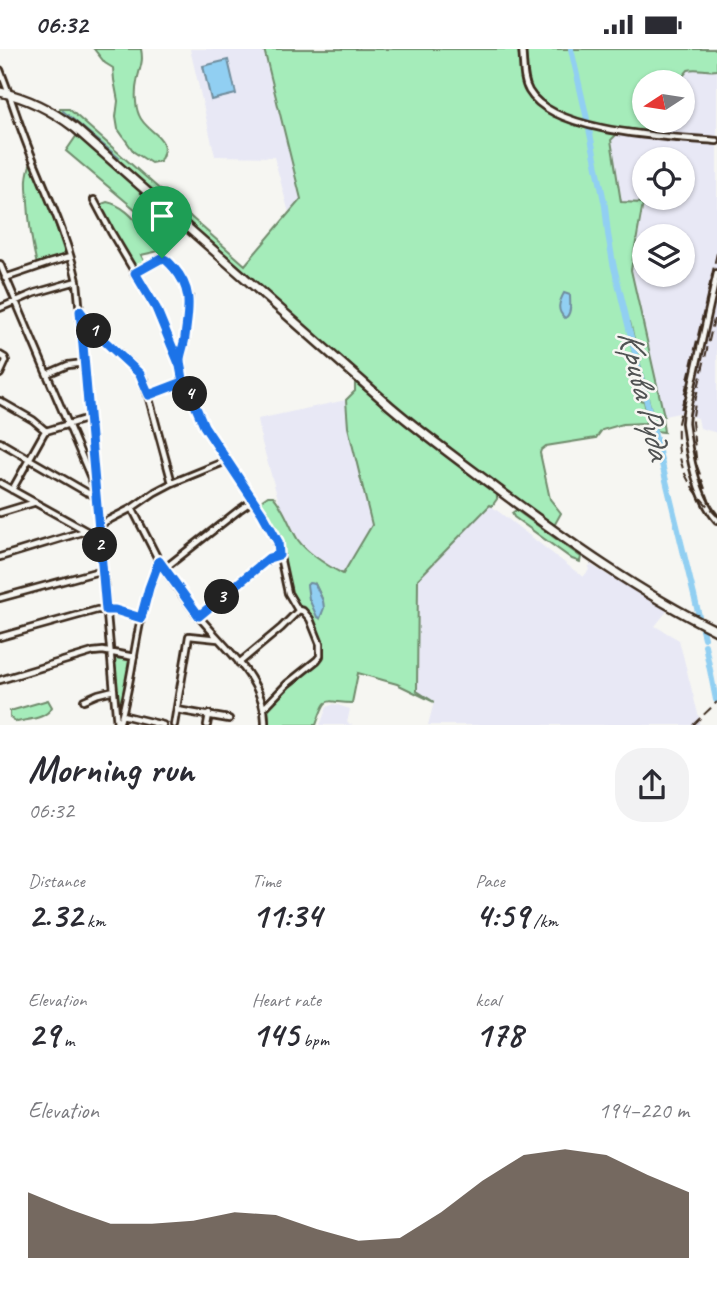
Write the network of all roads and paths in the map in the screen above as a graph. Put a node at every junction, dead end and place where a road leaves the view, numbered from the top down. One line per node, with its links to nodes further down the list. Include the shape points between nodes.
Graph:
1 (522, 49): 5 (street, via 526,86 550,111 568,120)
2 (0, 70): 4 (street)
3 (0, 92): 4 (main road)
4 (9, 94): 7 (street); 53 (main road, via 46,108 75,128 419,430 593,559)
5 (717, 141)
6 (94, 200): 9 (street)
7 (70, 257): 11 (street); 12 (street)
8 (0, 264): 11 (street)
9 (135, 273): 18 (street, via 153,302); 18 (street, via 164,258 187,288 189,306)
10 (717, 274): 39 (street, via 685,423 699,488)
11 (5, 278): 13 (street)
12 (76, 281): 13 (street); 15 (street)
13 (15, 302): 14 (street); 20 (street)
14 (0, 308)
15 (80, 311): 17 (street); 22 (street, via 97,334 140,374)
16 (0, 355): 19 (street, via 6,360)
17 (84, 363): 20 (street); 24 (street)
18 (180, 366): 21 (street)
19 (0, 374)
20 (47, 374): 25 (street)
21 (183, 382): 22 (street); 29 (street)
22 (149, 395): 31 (street)
23 (0, 401): 26 (street)
24 (89, 418): 25 (street); 32 (street)
25 (68, 425): 26 (street); 32 (street)
26 (45, 431): 28 (street)
27 (0, 442): 28 (street)
28 (29, 458): 33 (street); 34 (street)
29 (226, 461): 31 (street); 35 (street)
30 (0, 483): 33 (street)
31 (172, 483): 37 (street)
32 (96, 489): 34 (street)
33 (12, 490): 36 (street)
34 (96, 496): 40 (street)
35 (252, 501): 43 (street, via 278,542); 47 (street)
36 (34, 502): 38 (street); 41 (street)
37 (132, 508): 40 (street); 45 (street)
38 (0, 513)
39 (717, 520)
40 (99, 525): 42 (street)
41 (86, 531): 42 (street); 44 (street)
42 (100, 538): 46 (street)
43 (279, 555): 50 (street, via 288,593); 51 (street, via 269,558)
44 (0, 557)
45 (159, 561): 47 (street); 52 (street)
46 (103, 569): 48 (street); 49 (street)
47 (164, 569): 51 (street)
48 (0, 598)
49 (106, 610): 52 (street); 54 (street); 56 (street)
50 (299, 610): 58 (street); 62 (street, via 310,619 319,641 317,660)
51 (199, 616): 55 (street)
52 (141, 618): 57 (street)
53 (717, 631)
54 (0, 637)
55 (218, 639): 58 (street); 63 (street, via 189,636)
56 (110, 652): 57 (street); 59 (street, via 93,652); 60 (street)
57 (134, 657): 65 (street)
58 (239, 663): 62 (street)
59 (0, 680)
60 (114, 690): 61 (street); 67 (street)
61 (84, 700)
62 (264, 708): 71 (street)
63 (177, 710): 64 (street); 69 (street)
64 (209, 714): 66 (street); 70 (street)
65 (122, 715): 67 (street); 68 (street)
66 (229, 719)
67 (118, 725)
68 (163, 725)
69 (174, 725)
70 (207, 725)
71 (265, 725)

